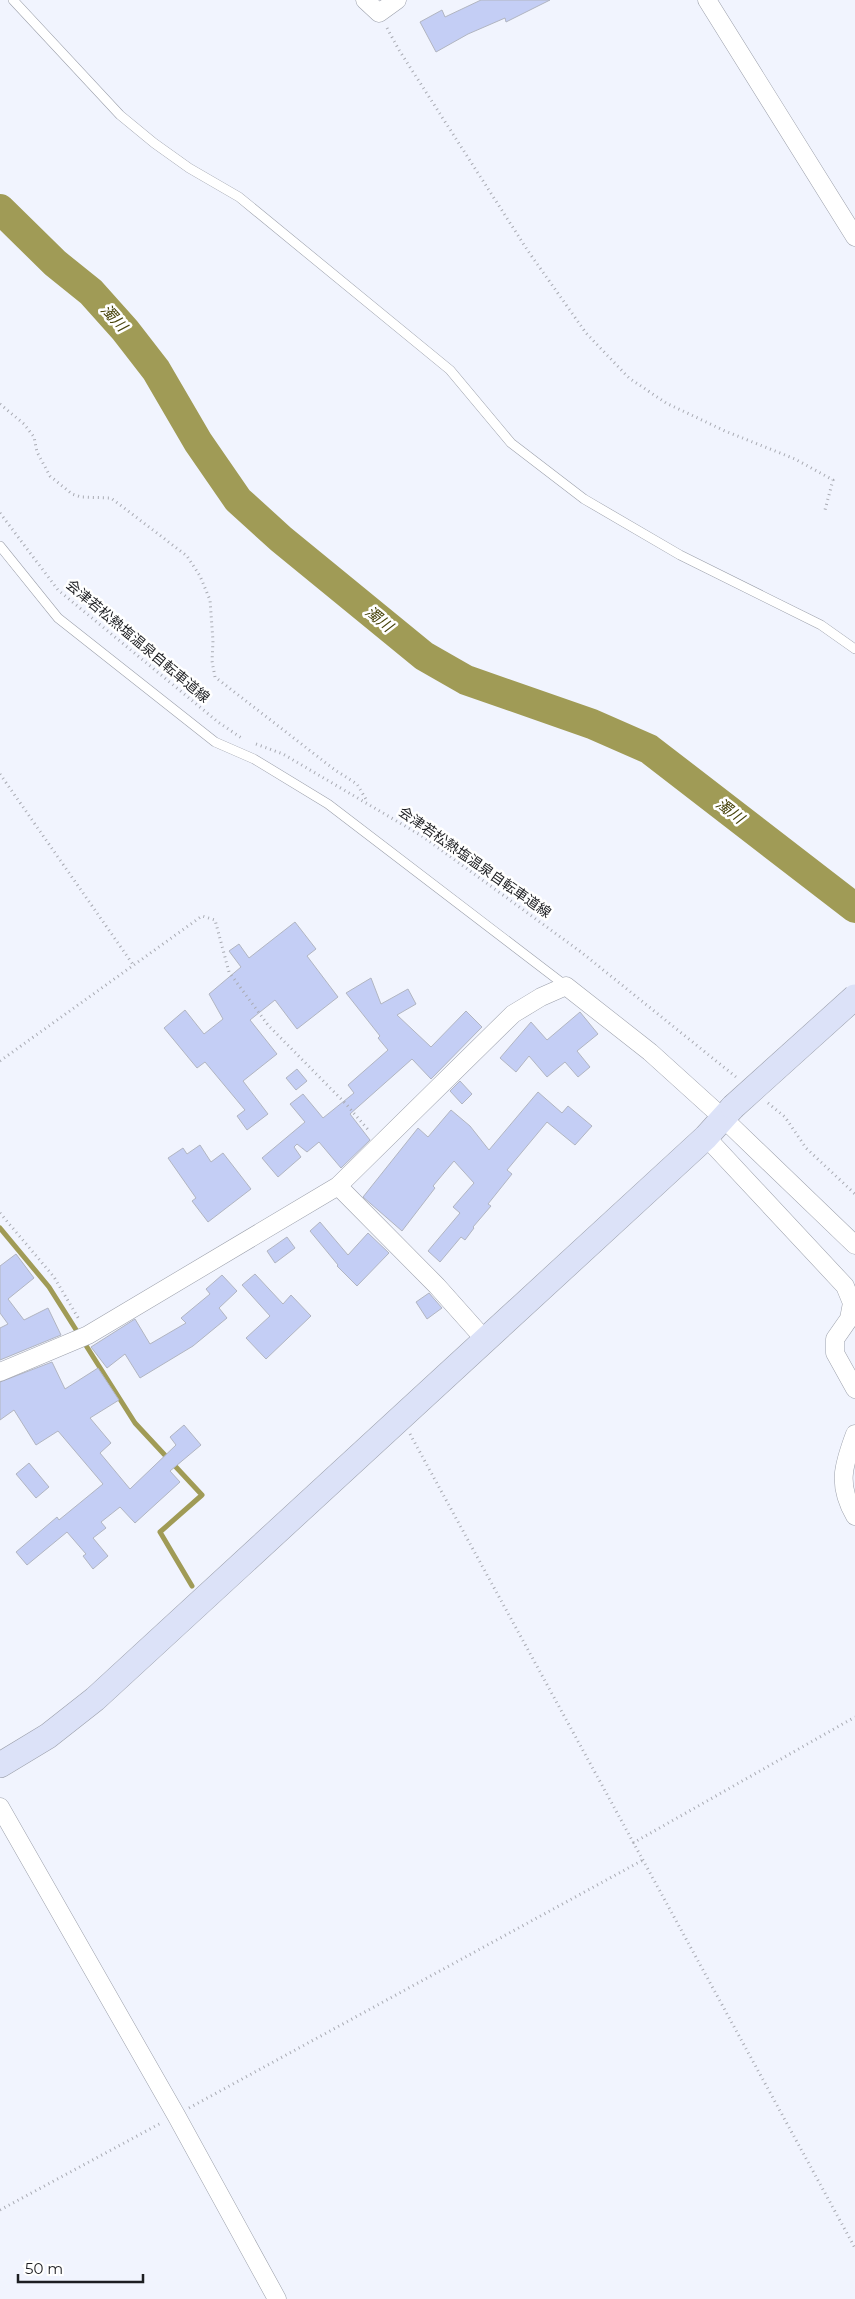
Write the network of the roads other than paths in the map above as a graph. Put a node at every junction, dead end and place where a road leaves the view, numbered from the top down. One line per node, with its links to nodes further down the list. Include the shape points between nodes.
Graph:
1 (13, 0): 7 (lane, via 120,115 154,144 239,197 450,370 511,443 584,498 680,555 821,625)
2 (365, 0): 3 (street, via 379,13)
3 (397, 0)
4 (707, 0): 5 (street)
5 (855, 237)
6 (0, 546): 8 (lane, via 58,618 215,742 254,759 328,804)
7 (855, 649)
8 (566, 986): 10 (street); 12 (street, via 513,1014)
9 (855, 997): 10 (street, bridge)
10 (728, 1113): 11 (street); 13 (street)
11 (706, 1137): 14 (street); 16 (street, via 845,1286 852,1303 849,1319 835,1339 835,1352)
12 (338, 1186): 14 (street, via 437,1286); 15 (street, via 88,1335)
13 (855, 1245)
14 (486, 1341): 19 (street, via 95,1699 48,1736)
15 (0, 1372)
16 (855, 1388)
17 (855, 1434): 18 (street, via 844,1463 842,1481)
18 (855, 1516)
19 (0, 1765)
20 (0, 1807): 21 (street)
21 (277, 2299)

